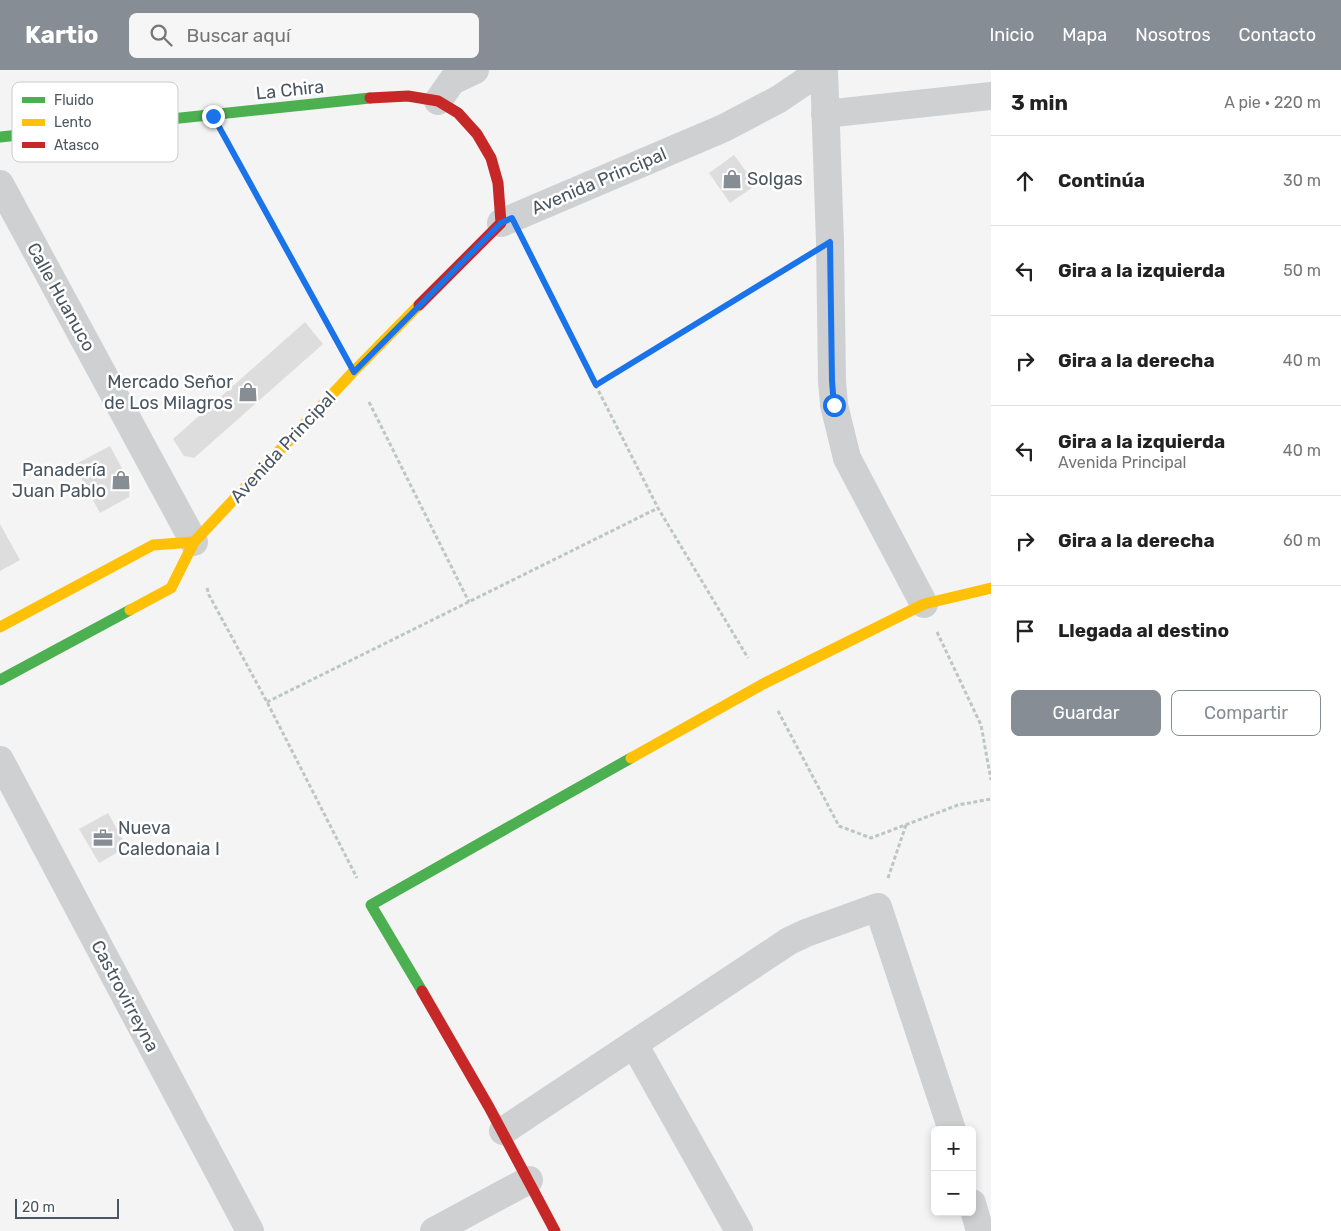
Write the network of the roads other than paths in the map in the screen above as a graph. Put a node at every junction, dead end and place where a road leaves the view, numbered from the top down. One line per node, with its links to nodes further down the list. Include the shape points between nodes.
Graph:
1 (475, 70): 4 (street, via 452,81)
2 (823, 70): 5 (street); 8 (street, Avenida Principal, via 779,99 724,128)
3 (991, 96): 5 (street)
4 (438, 101): 6 (street, La Chira, via 408,96 373,98); 8 (street, La Chira, via 458,113 477,134 491,158)
5 (825, 114): 11 (street, via 834,405 847,458)
6 (178, 119)
7 (0, 184): 9 (street, Calle Huanuco)
8 (506, 220): 9 (street, Avenida Principal, via 354,372)
9 (194, 542): 12 (street, via 153,545); 13 (street, Avenida Principal, via 170,588)
10 (991, 588): 11 (street)
11 (924, 604): 17 (street, via 763,684 371,905)
12 (0, 628)
13 (0, 680)
14 (0, 760): 20 (street, Castrovirreyna)
15 (634, 1044): 16 (street, via 789,941 878,907); 17 (street); 23 (street)
16 (951, 1126)
17 (503, 1131): 18 (street)
18 (529, 1180): 21 (street); 22 (street)
19 (976, 1216): 24 (street)
20 (250, 1231)
21 (434, 1231)
22 (555, 1231)
23 (739, 1231)
24 (980, 1231)

